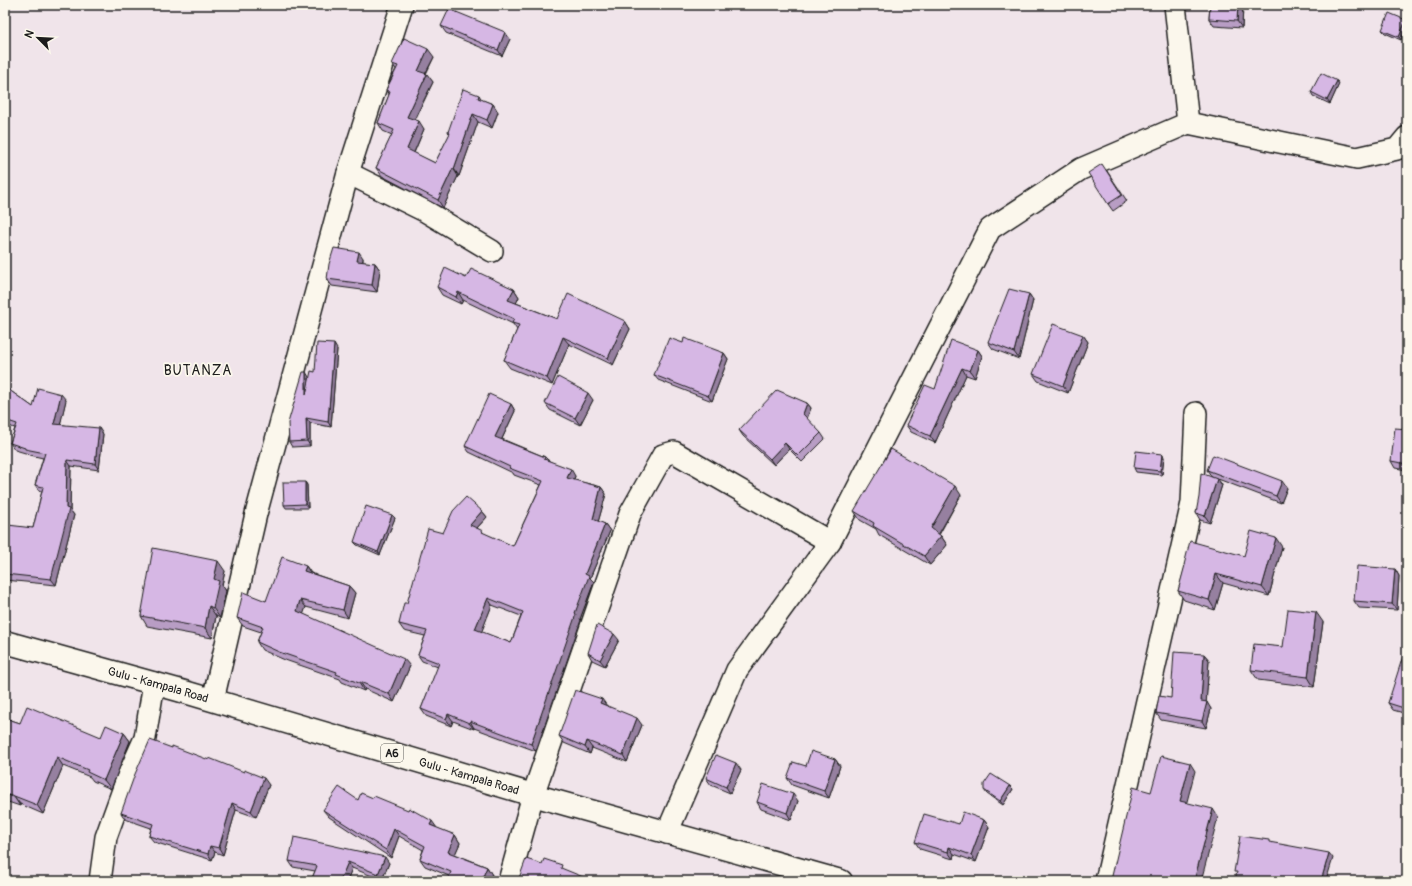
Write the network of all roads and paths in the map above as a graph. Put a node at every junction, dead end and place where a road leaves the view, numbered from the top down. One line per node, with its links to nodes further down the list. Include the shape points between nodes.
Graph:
1 (402, 5): 5 (street)
2 (1175, 5): 3 (street)
3 (1188, 123): 4 (street, via 1358,158 1397,149); 8 (street, via 1081,169 990,229)
4 (1407, 137)
5 (348, 173): 6 (street, via 424,211); 11 (street, via 256,514)
6 (492, 251)
7 (1196, 413): 17 (street, via 1192,503)
8 (830, 542): 12 (street, via 674,452 663,455 630,514); 13 (street, via 737,670)
9 (5, 642): 10 (main road, Gulu - Kampala Road / A6)
10 (154, 683): 11 (main road, Gulu - Kampala Road / A6); 14 (street, via 145,738 106,837)
11 (213, 700): 12 (main road, Gulu - Kampala Road / A6)
12 (533, 795): 13 (main road, Gulu - Kampala Road / A6); 15 (street)
13 (667, 833): 16 (main road, Gulu - Kampala Road / A6)
14 (100, 881)
15 (509, 881)
16 (841, 881)
17 (1106, 881)

